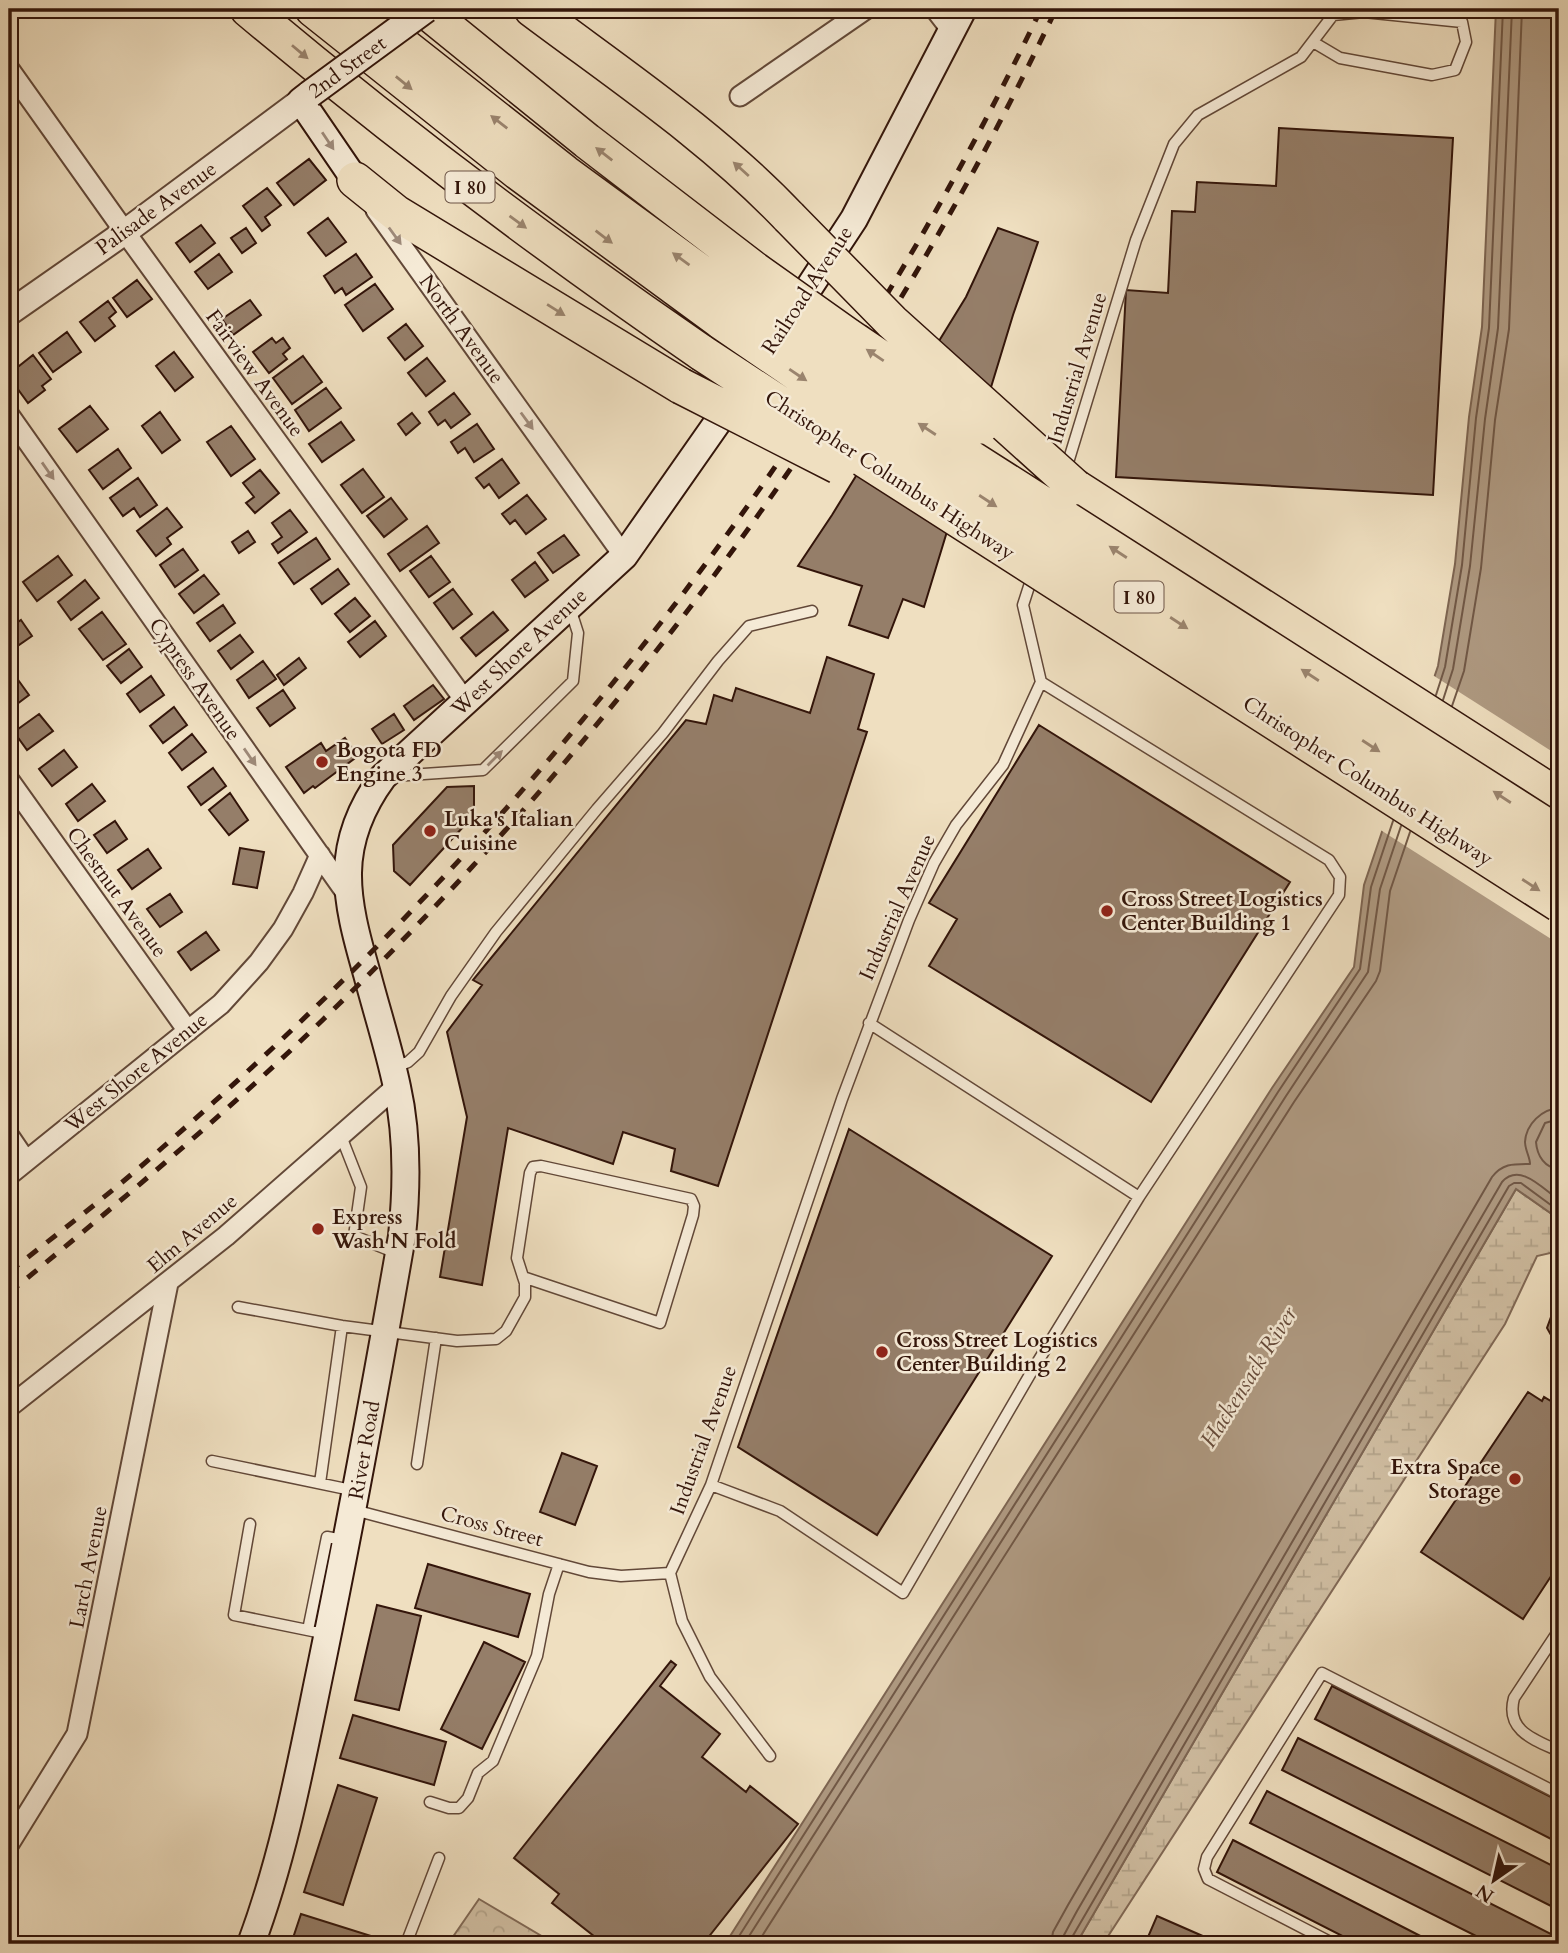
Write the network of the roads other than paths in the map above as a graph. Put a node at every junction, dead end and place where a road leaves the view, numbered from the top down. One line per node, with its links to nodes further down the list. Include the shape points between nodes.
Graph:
1 (248, 9): 21 (highway, Christopher Columbus Highway / I 80, one-way to 21, bridge, via 463,181 584,270 702,353)
2 (313, 9): 16 (highway, Christopher Columbus Highway / I 80, one-way to 16, via 551,197)
3 (357, 9): 16 (highway, Christopher Columbus Highway / I 80, one-way to 3, via 607,205)
4 (425, 9): 13 (main road, 2nd Street, bridge); 19 (highway, one-way to 4, bridge, via 755,270)
5 (531, 9): 19 (highway, one-way to 5, bridge, via 737,165)
6 (866, 9): 12 (street)
7 (935, 9): 9 (street)
8 (1333, 12): 10 (lane, Industrial Avenue); 10 (lane, via 1462,22 1466,42 1455,70 1432,75 1340,58)
9 (958, 20): 20 (main road, Railroad Avenue, via 854,219)
10 (1313, 42): 19 (lane, Industrial Avenue, via 1301,57 1198,115 1174,144 1136,240)
11 (9, 69): 15 (street, Fairview Avenue)
12 (740, 96)
13 (306, 97): 14 (main road, North Avenue, one-way to 14); 15 (street, Palisade Avenue)
14 (355, 180): 20 (street, North Avenue, one-way to 20); 21 (highway, one-way to 21, bridge, via 396,213 681,386)
15 (125, 232): 17 (street, Palisade Avenue); 25 (street, Fairview Avenue)
16 (729, 310): 29 (highway, Christopher Columbus Highway / I 80, one-way to 16, bridge, via 970,458); 31 (highway, Christopher Columbus Highway / I 80, one-way to 31, bridge, via 924,460)
17 (9, 313)
18 (9, 415): 30 (street, Cypress Avenue, one-way to 30)
19 (1064, 491): 24 (lane, Industrial Avenue, via 1023,605); 28 (highway)
20 (624, 556): 22 (main road, West Shore Avenue)
21 (1019, 558): 33 (highway, Christopher Columbus Highway / I 80, one-way to 33, bridge)
22 (570, 606): 25 (main road, West Shore Avenue); 26 (lane, one-way to 22, via 483,770 573,681 578,633)
23 (812, 611): 37 (lane, via 749,626 496,932 419,1052)
24 (1041, 682): 35 (lane, Industrial Avenue, via 1003,765 956,825 934,863); 42 (lane, via 1329,860 1340,877 1339,895)
25 (466, 702): 26 (main road, West Shore Avenue)
26 (383, 777): 32 (main road, West Shore Avenue, via 355,828)
27 (9, 780): 36 (street, Chestnut Avenue)
28 (1559, 797)
29 (1559, 834)
30 (320, 855): 32 (street, Cypress Avenue); 36 (street, West Shore Avenue, via 283,929 259,962 221,1004)
31 (1559, 866)
32 (347, 894): 34 (main road, Cypress Avenue)
33 (1559, 904)
34 (360, 951): 37 (main road, River Road)
35 (869, 1023): 42 (lane); 54 (lane, Industrial Avenue)
36 (188, 1031): 40 (street, West Shore Avenue)
37 (395, 1077): 39 (street, Elm Avenue); 43 (main road, River Road, via 406,1163)
38 (9, 1136): 40 (street)
39 (341, 1136): 43 (lane, via 361,1186 354,1236); 45 (street, Elm Avenue)
40 (26, 1161): 41 (street, West Shore Avenue)
41 (9, 1175)
42 (1139, 1197): 54 (lane, via 904,1593 780,1511)
43 (399, 1254): 48 (main road, River Road)
44 (523, 1277): 44 (lane, via 517,1258 533,1167 691,1199 693,1215 660,1323); 49 (lane, via 526,1297 496,1339)
45 (169, 1283): 50 (street, Elm Avenue); 65 (street, Larch Avenue, via 77,1734)
46 (238, 1307): 47 (lane)
47 (342, 1326): 48 (lane); 53 (lane)
48 (385, 1331): 49 (lane); 55 (main road, River Road)
49 (436, 1338): 52 (lane)
50 (9, 1407)
51 (212, 1461): 53 (lane, Cross Street)
52 (417, 1464)
53 (320, 1483): 55 (lane, Cross Street)
54 (711, 1486): 58 (lane, Industrial Avenue)
55 (355, 1500): 57 (lane, Cross Street); 60 (main road, River Road)
56 (250, 1524): 60 (lane, via 234,1615)
57 (559, 1564): 58 (lane, Cross Street, via 621,1576); 64 (lane, via 537,1656 493,1761 478,1773 459,1808)
58 (670, 1573): 62 (lane, via 682,1620 710,1677)
59 (1559, 1630): 61 (lane, via 1514,1698 1511,1710 1521,1732)
60 (318, 1632): 67 (main road, River Road, via 299,1782)
61 (1559, 1751)
62 (770, 1756)
63 (1559, 1794): 69 (lane, via 1322,1673 1207,1857 1204,1869 1208,1879)
64 (430, 1802)
65 (9, 1844)
66 (439, 1858): 68 (lane)
67 (251, 1944)
68 (406, 1944)
69 (1334, 1944)

